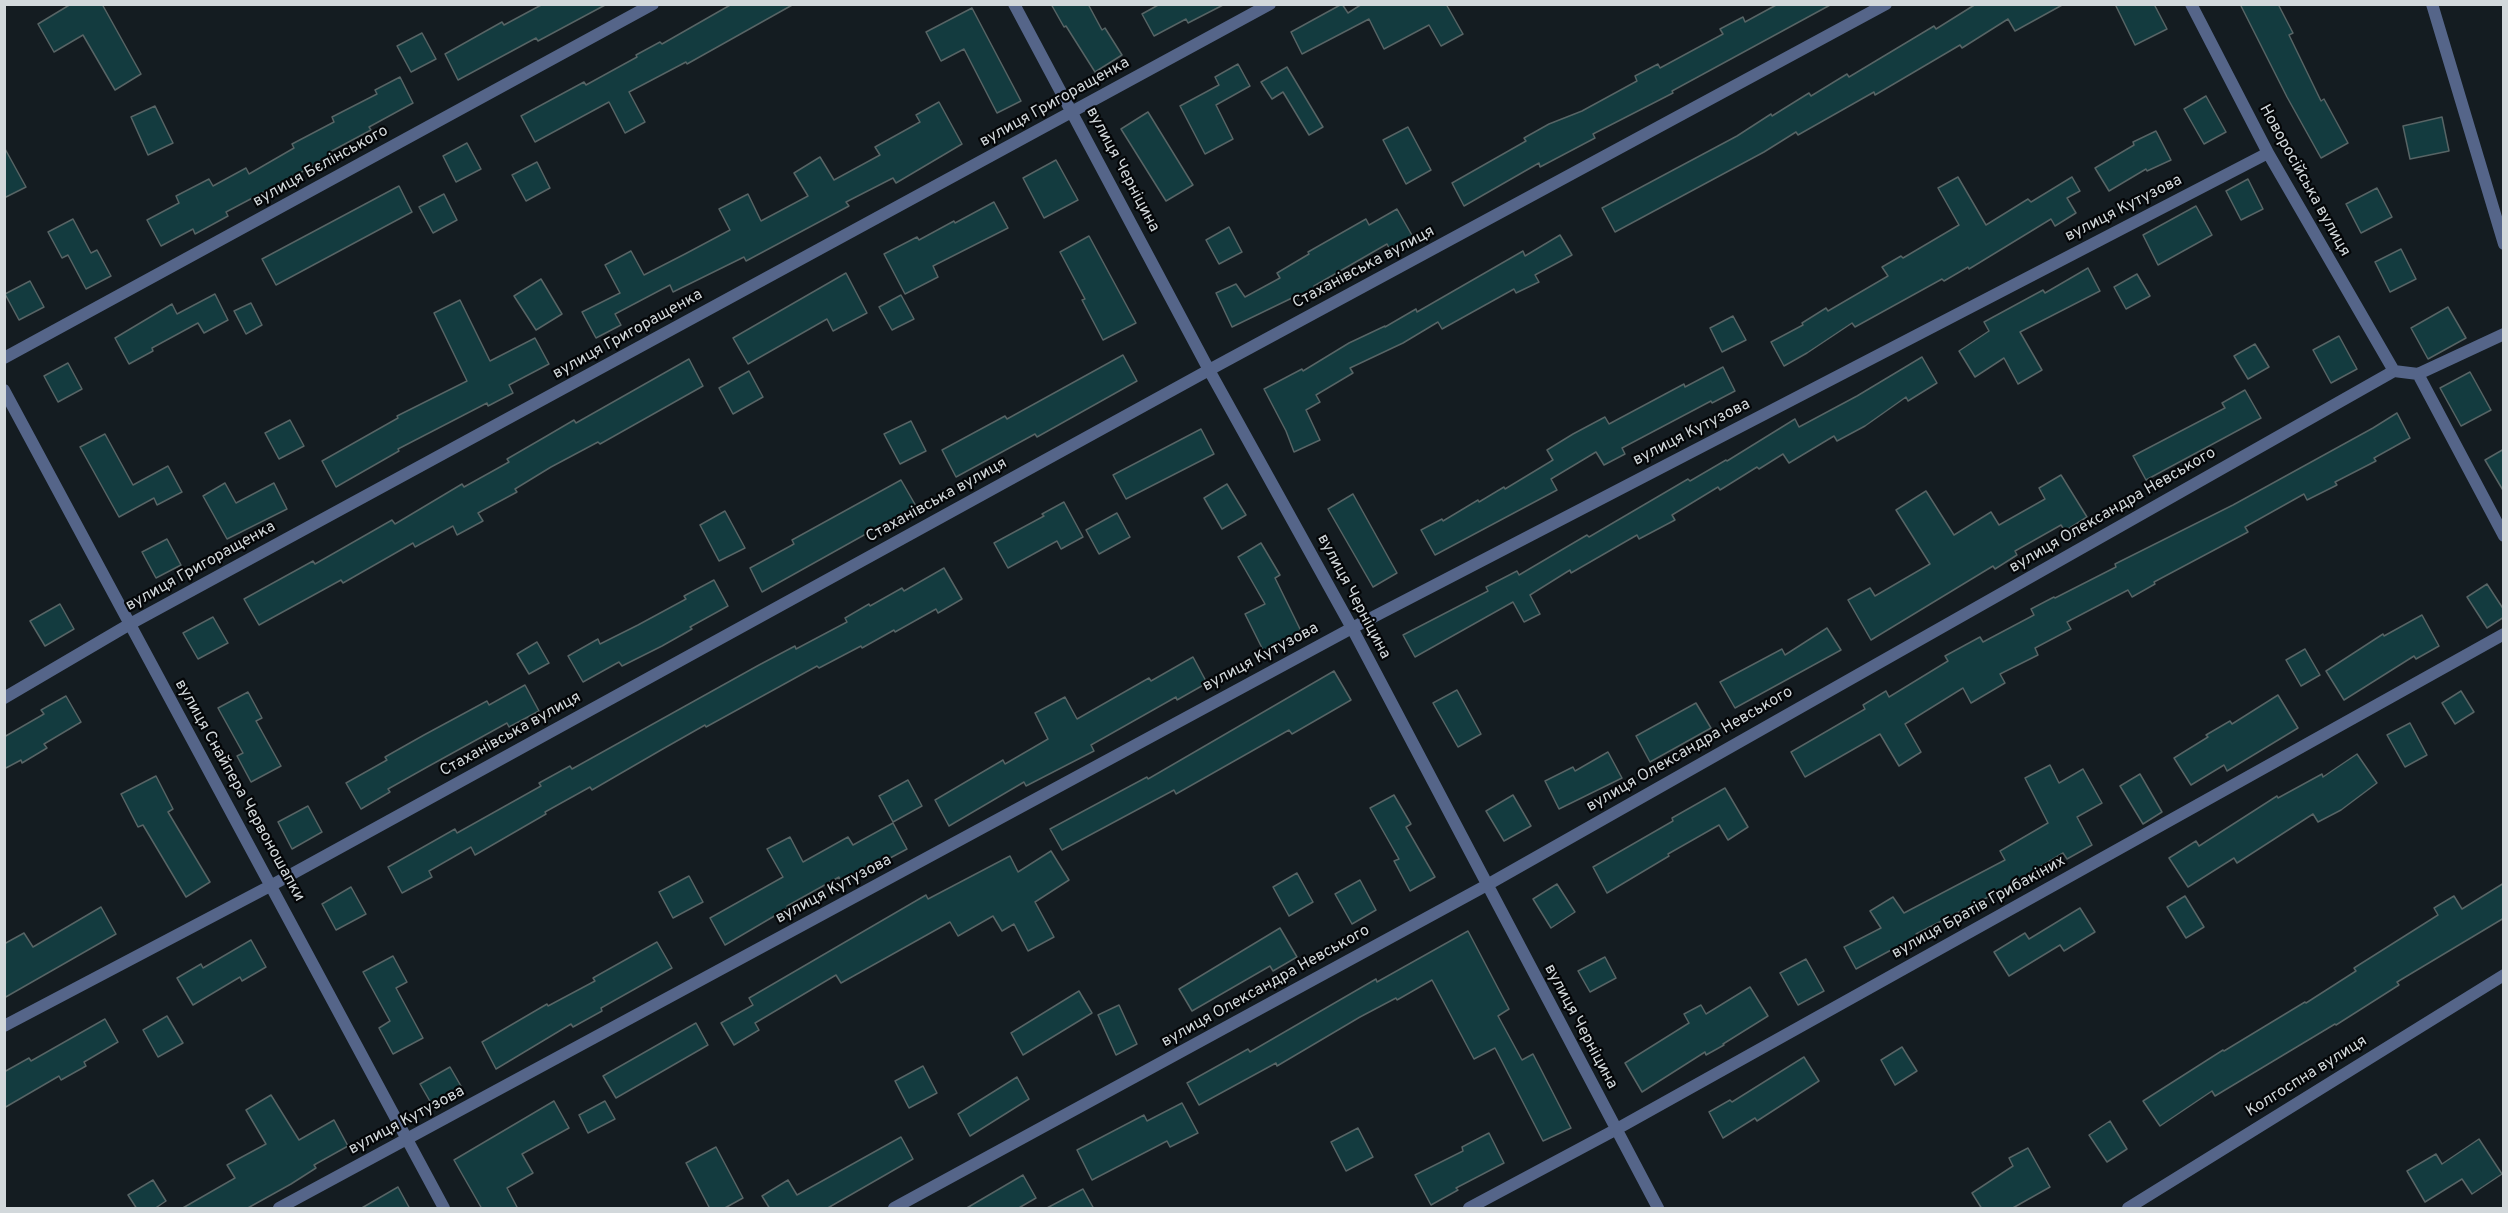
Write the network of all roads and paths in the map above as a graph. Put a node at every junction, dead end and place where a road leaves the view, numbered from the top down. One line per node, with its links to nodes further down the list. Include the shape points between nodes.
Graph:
1 (653, 4): 11 (street, вулиця Бєлінського)
2 (1014, 4): 7 (street, вулиця Черніцина)
3 (1269, 4): 7 (street, вулиця Григоращенка)
4 (1886, 4): 12 (street, Стаханівська вулиця)
5 (2191, 4): 8 (street, Новоросійська вулиця)
6 (2432, 4): 9 (street)
7 (1073, 112): 12 (street, вулиця Черніцина); 17 (street, вулиця Григоращенка)
8 (2268, 153): 13 (street, Новоросійська вулиця); 18 (street, вулиця Кутузова)
9 (2504, 244)
10 (2504, 334): 14 (street)
11 (4, 358)
12 (1209, 370): 18 (street, вулиця Черніцина); 21 (street, Стаханівська вулиця)
13 (2394, 371): 14 (street); 22 (street, вулиця Олександра Невського)
14 (2418, 374): 16 (street)
15 (4, 390): 17 (street, вулиця Снайпера Червоношапки)
16 (2504, 536)
17 (130, 624): 20 (street, вулиця Григоращенка); 21 (street, вулиця Снайпера Червоношапки)
18 (1352, 628): 22 (street, вулиця Черніцина); 26 (street, вулиця Кутузова)
19 (2504, 634): 25 (street, вулиця Братів Грибакіних)
20 (4, 698)
21 (272, 885): 24 (street, Стаханівська вулиця); 26 (street, вулиця Снайпера Червоношапки)
22 (1487, 885): 25 (street, вулиця Черніцина); 29 (street, вулиця Олександра Невського)
23 (2504, 975): 32 (street, Колгоспна вулиця)
24 (4, 1026)
25 (1615, 1130): 30 (street, вулиця Братів Грибакіних); 31 (street, вулиця Черніцина)
26 (406, 1140): 27 (street, вулиця Кутузова); 28 (street, вулиця Снайпера Червоношапки)
27 (279, 1209)
28 (444, 1209)
29 (894, 1209)
30 (1469, 1209)
31 (1658, 1209)
32 (2127, 1209)

